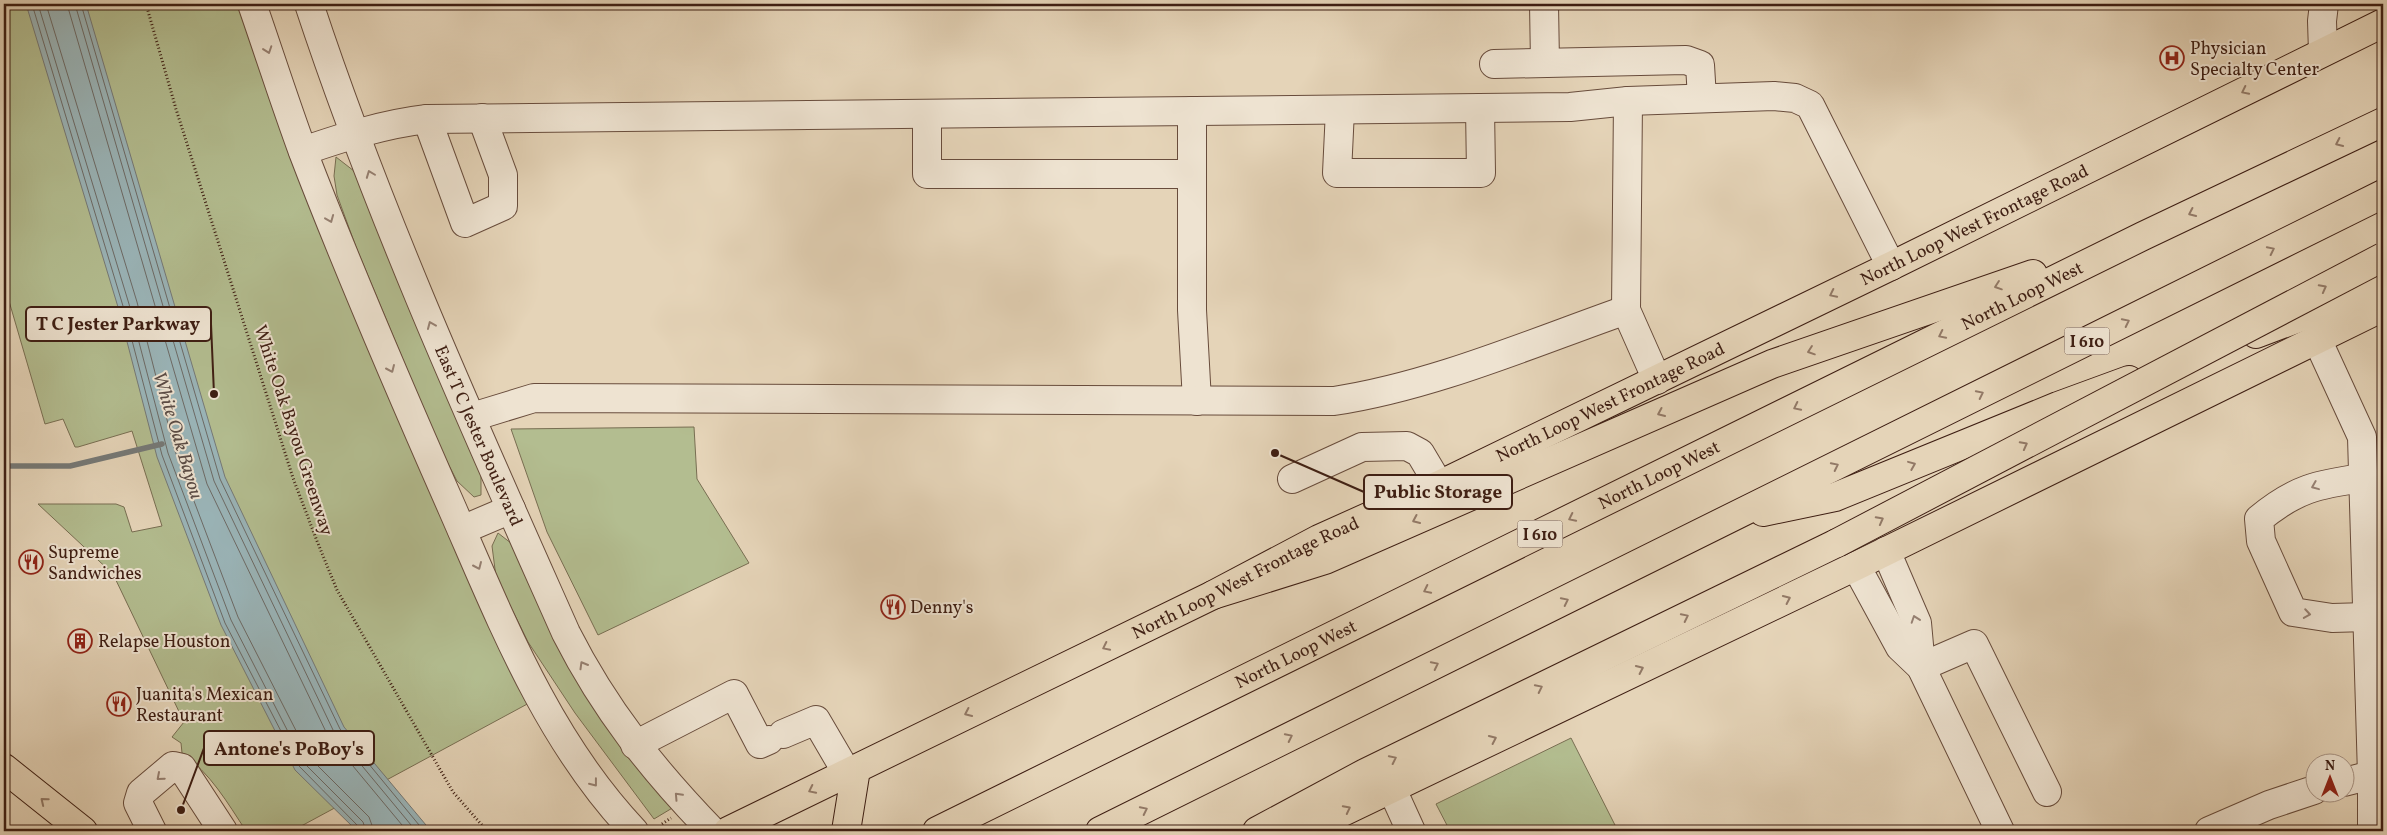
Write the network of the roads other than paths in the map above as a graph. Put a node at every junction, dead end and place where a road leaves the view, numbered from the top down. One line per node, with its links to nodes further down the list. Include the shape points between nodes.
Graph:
1 (252, 4): 19 (street, one-way to 19)
2 (309, 4): 18 (street, East T C Jester Boulevard)
3 (1544, 4): 7 (street)
4 (2324, 4): 6 (street)
5 (2383, 23): 6 (main road, North Loop West Frontage Road)
6 (2323, 52): 24 (main road, North Loop West Frontage Road, one-way to 24)
7 (1545, 63): 8 (street); 9 (street, via 1686,60 1700,65)
8 (1494, 64)
9 (1702, 98): 10 (street); 24 (street, via 1774,96 1795,98 1810,105)
10 (1628, 102): 11 (street, via 1570,107); 27 (street)
11 (1480, 108): 12 (street); 12 (street, via 1481,173 1337,173)
12 (1340, 110): 13 (street)
13 (1192, 111): 14 (street); 20 (street)
14 (927, 114): 15 (street); 20 (street, via 927,174)
15 (482, 118): 16 (street); 16 (street, via 503,175 503,206 465,223)
16 (427, 119): 18 (street)
17 (2383, 122): 22 (main road, North Loop West / I 610, one-way to 22)
18 (354, 133): 19 (street); 31 (street, East T C Jester Boulevard, one-way to 18)
19 (303, 151): 37 (street, one-way to 37, via 378,340)
20 (1192, 174): 30 (street, via 1192,310)
21 (2383, 194): 36 (main road, I 610, one-way to 21)
22 (2143, 236): 40 (main road, one-way to 40, via 1772,364 1325,560); 58 (main road, North Loop West / I 610, one-way to 58)
23 (2383, 257): 60 (main road, one-way to 23, bridge, via 1364,773 1837,543)
24 (1891, 266): 29 (main road, North Loop West Frontage Road, one-way to 29)
25 (2383, 286): 36 (main road, one-way to 25, via 1835,498 2058,406)
26 (2383, 307): 28 (main road)
27 (1626, 310): 29 (street); 30 (street, via 1420,382 1370,396 1334,402)
28 (2317, 339): 32 (street, via 2362,437); 38 (main road)
29 (1657, 380): 34 (main road, North Loop West Frontage Road)
30 (1198, 401): 31 (street, via 534,398)
31 (472, 417): 35 (street, East T C Jester Boulevard)
32 (2363, 478): 41 (street); 41 (street, one-way to 41, via 2323,483 2281,500 2259,519 2261,541 2293,612 2332,618)
33 (1292, 480): 34 (street, via 1362,447 1407,446 1420,452)
34 (1439, 485): 40 (main road, North Loop West Frontage Road, via 1319,540)
35 (511, 509): 37 (street); 43 (street, East T C Jester Boulevard, one-way to 35, via 581,663)
36 (1730, 519): 59 (main road, I 610, one-way to 36)
37 (462, 530): 54 (street, one-way to 54, via 520,662 545,710 588,775)
38 (1886, 551): 39 (main road); 42 (street, one-way to 38, via 1918,623)
39 (1856, 566): 42 (street, via 1900,647); 48 (main road, one-way to 39)
40 (1213, 595): 45 (main road, North Loop West Frontage Road, one-way to 45)
41 (2373, 632): 46 (street)
42 (1921, 667): 49 (street, via 1974,644); 63 (street)
43 (635, 746): 45 (street, via 734,694 760,744 816,720); 55 (street, East T C Jester Boulevard, one-way to 43)
44 (4, 768): 51 (main road, one-way to 44)
45 (851, 771): 56 (main road, North Loop West Frontage Road, one-way to 56); 57 (main road)
46 (2372, 775): 47 (street); 65 (street)
47 (2354, 780)
48 (1391, 787): 61 (main road, one-way to 48); 62 (street)
49 (2047, 792)
50 (2304, 793): 64 (street)
51 (71, 828)
52 (152, 831): 53 (street, one-way to 52, via 182,768 173,766 141,793 138,803)
53 (223, 831)
54 (634, 831)
55 (712, 831)
56 (728, 831)
57 (846, 831)
58 (937, 831)
59 (1100, 831)
60 (1257, 831)
61 (1303, 831)
62 (1411, 831)
63 (2000, 831)
64 (2208, 831)
65 (2372, 831)

